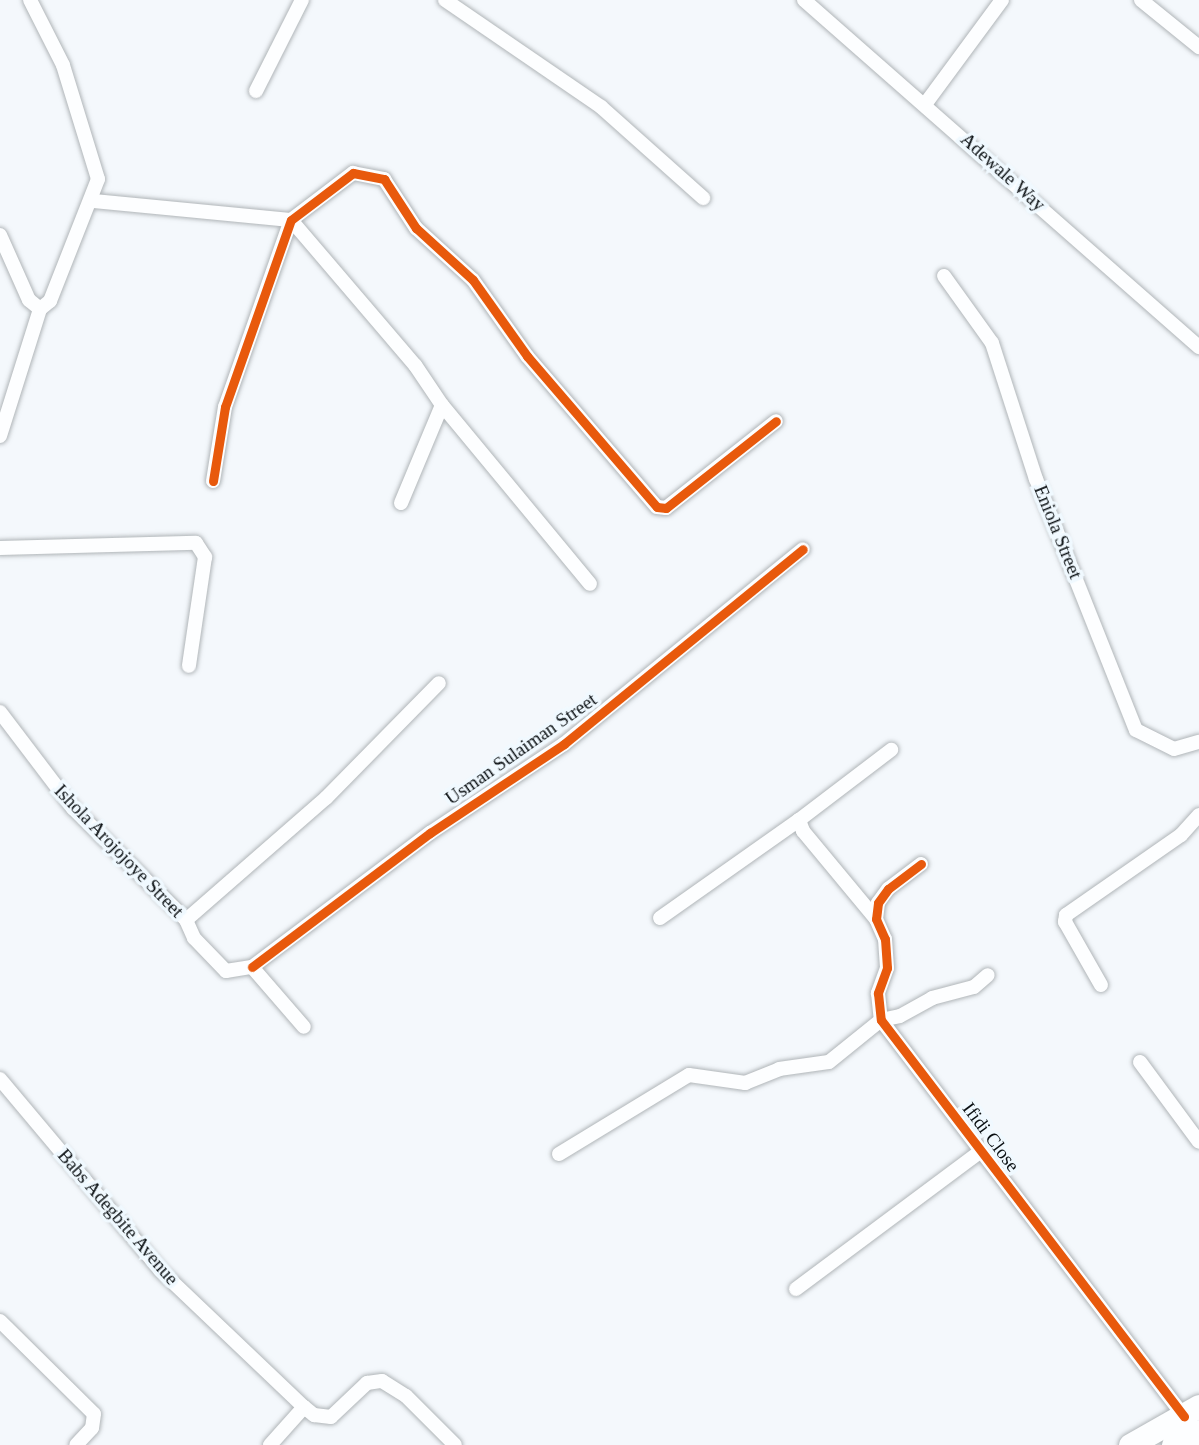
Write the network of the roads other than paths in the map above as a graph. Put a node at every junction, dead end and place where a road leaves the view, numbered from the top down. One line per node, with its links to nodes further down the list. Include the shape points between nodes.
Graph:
1 (30, 0): 11 (street, via 63,65 96,163)
2 (302, 0): 8 (street)
3 (445, 0): 10 (street, via 600,107)
4 (804, 0): 9 (street, Adewale Way)
5 (1002, 0): 9 (street)
6 (1141, 0): 7 (street)
7 (1199, 47)
8 (256, 91)
9 (926, 103): 16 (street, Adewale Way)
10 (703, 198)
11 (93, 201): 12 (street); 15 (street, via 50,302)
12 (291, 220): 17 (street, via 415,365); 18 (street, via 353,173 384,179 416,228 473,280 527,356 657,507 666,508); 20 (street, via 225,407)
13 (0, 235): 15 (street, via 29,300)
14 (944, 276): 28 (street, Eniola Street, via 992,343 1036,479 1136,730 1174,749)
15 (40, 309): 19 (street)
16 (1199, 347)
17 (442, 405): 21 (street); 24 (street)
18 (776, 421)
19 (0, 436)
20 (213, 481)
21 (401, 503)
22 (0, 548): 25 (street, via 196,543 205,557)
23 (803, 549): 36 (street, Usman Sulaiman Street, via 564,744 430,833)
24 (590, 584)
25 (189, 666)
26 (439, 683): 35 (street, via 326,798)
27 (0, 712): 35 (street, Ishola Arojojoye Street, via 73,808)
28 (1199, 742)
29 (891, 750): 31 (street)
30 (1199, 815): 38 (street, via 1181,835 1066,915 1065,922)
31 (799, 820): 33 (street); 34 (street, via 803,831)
32 (921, 864): 34 (street, via 888,889 878,903)
33 (660, 918)
34 (876, 919): 39 (street, via 887,968 878,993)
35 (186, 920): 36 (street, Ishola Arojojoye Street, via 194,938 226,971)
36 (252, 967): 40 (street)
37 (988, 975): 39 (street, via 974,987 932,998 900,1016)
38 (1101, 985)
39 (881, 1020): 44 (street, Ifidi Close); 45 (street, via 829,1062 779,1069 745,1083 689,1075)
40 (304, 1027)
41 (1140, 1062): 43 (street)
42 (3, 1088): 48 (street, Babs Adegbite Avenue, via 160,1270)
43 (1199, 1142)
44 (980, 1152): 46 (street); 49 (street, Ifidi Close)
45 (559, 1154)
46 (796, 1289)
47 (0, 1321): 50 (street, via 94,1414 92,1428)
48 (304, 1407): 51 (street); 52 (street, via 314,1415 331,1417 367,1383 382,1381 406,1396)
49 (1195, 1425): 53 (main road); 54 (main road)
50 (76, 1445)
51 (270, 1445)
52 (455, 1445)
53 (1130, 1445)
54 (1173, 1445)

